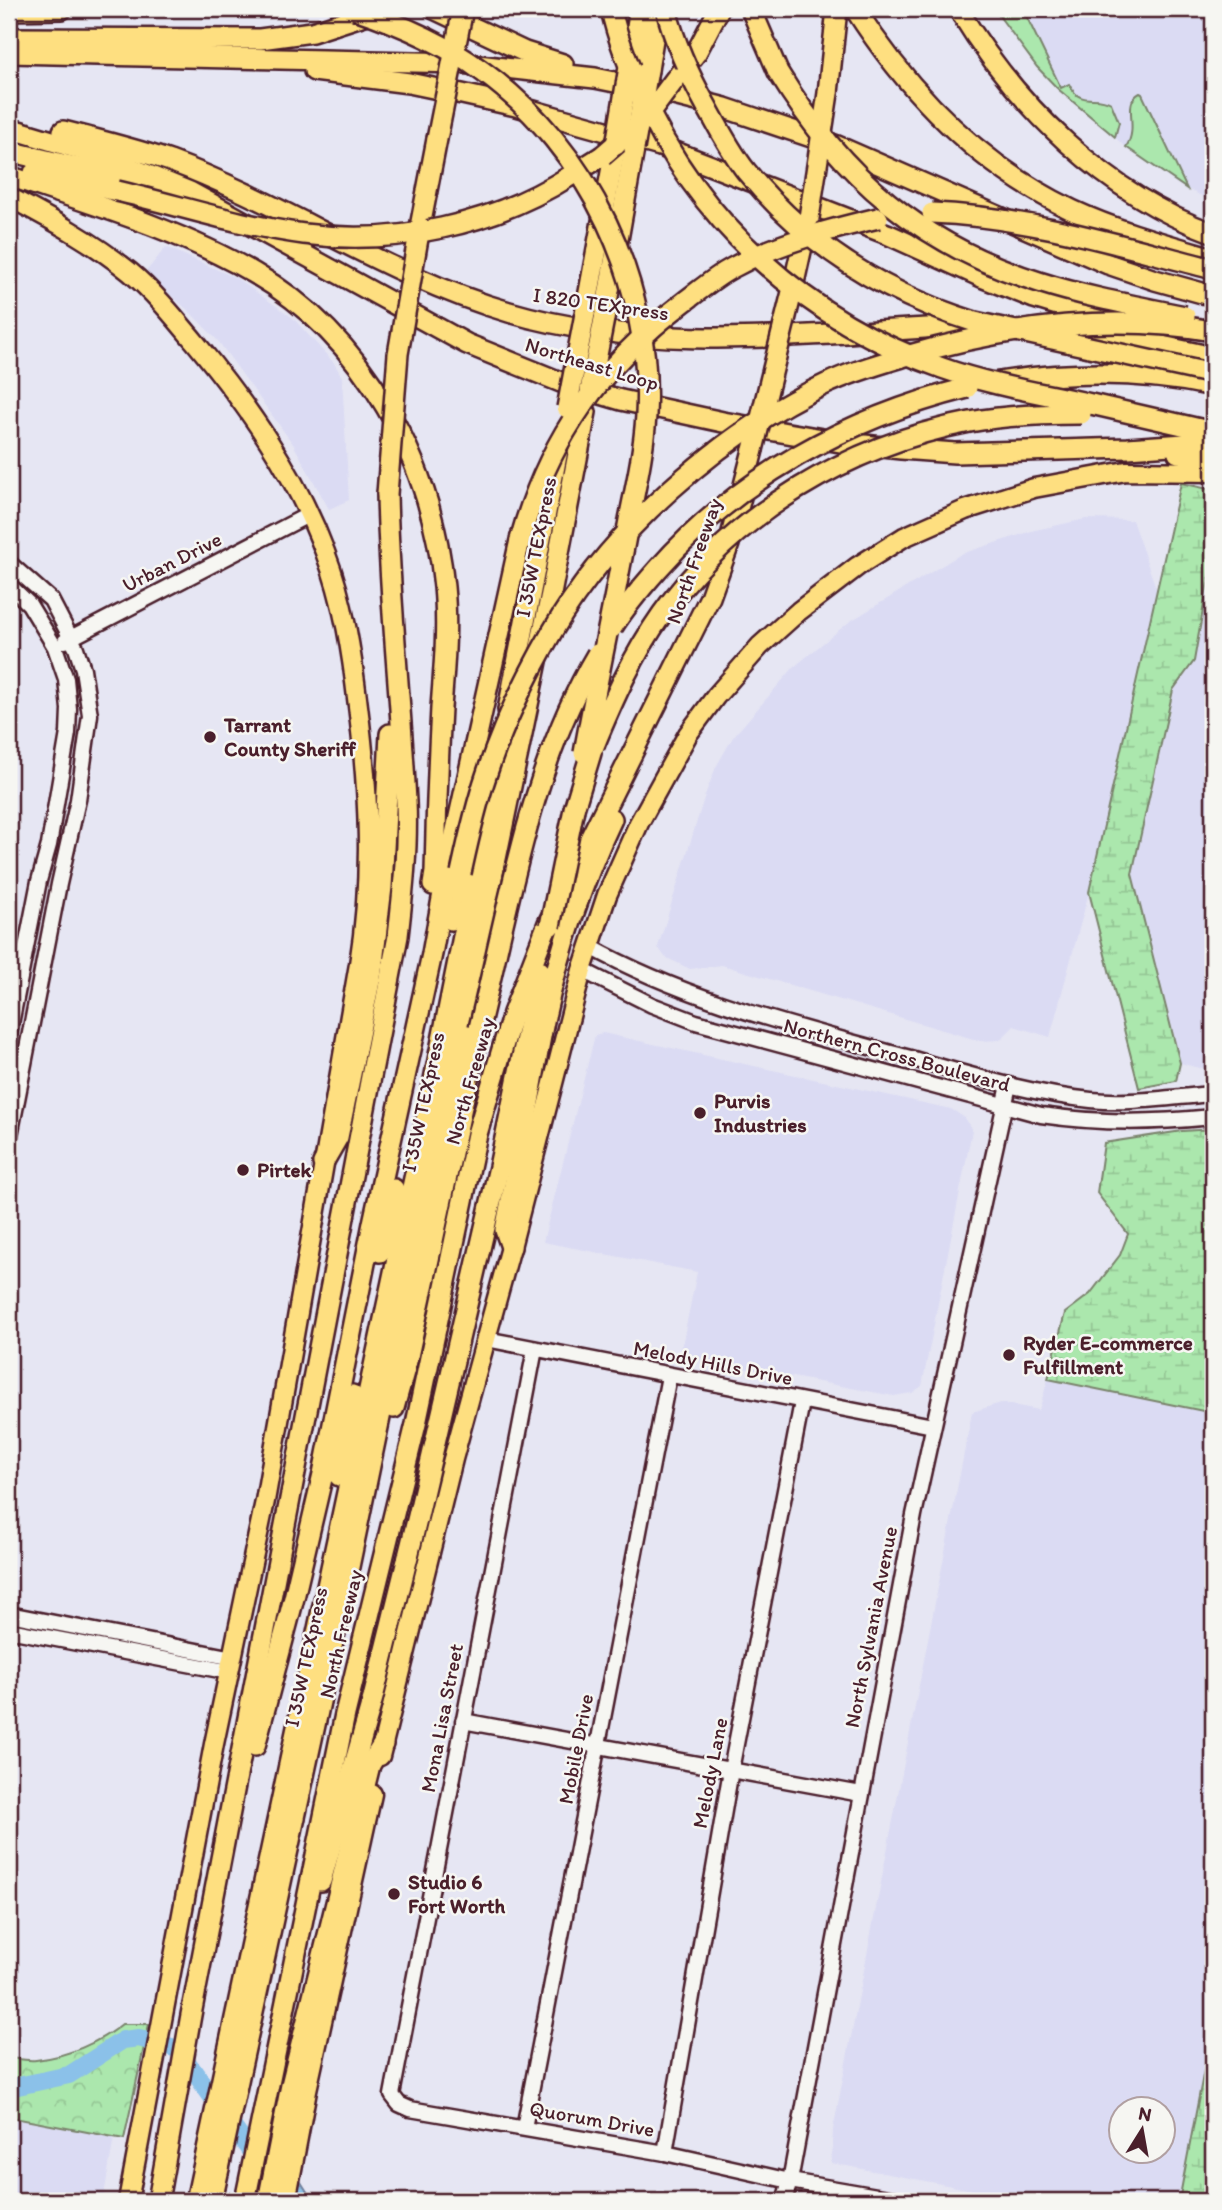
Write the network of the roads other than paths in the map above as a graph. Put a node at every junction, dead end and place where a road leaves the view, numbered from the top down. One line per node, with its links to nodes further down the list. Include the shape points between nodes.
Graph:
1 (62, 9): 16 (highway)
2 (355, 9): 54 (highway, bridge, via 432,40 482,71 546,129 602,211 637,309 647,386 643,444)
3 (383, 9): 18 (highway)
4 (434, 9): 22 (highway, via 525,52)
5 (463, 9): 52 (highway, bridge, via 398,354 387,494)
6 (611, 9): 41 (highway, bridge, via 652,119 689,181 742,244 813,303 868,335 940,367)
7 (640, 9): 20 (highway, I 35W TEXpress)
8 (658, 9): 20 (highway, I 35W TEXpress)
9 (666, 9): 38 (highway, bridge, via 679,53 745,169 791,219 832,253 901,295 937,310)
10 (705, 9): 21 (highway, bridge)
11 (719, 9): 21 (highway, via 696,54)
12 (751, 9): 34 (highway, bridge, via 778,72 829,146 867,186 921,228 981,261 1038,282)
13 (837, 9): 53 (highway, North Freeway, bridge, via 809,218 729,544 710,597)
14 (855, 9): 31 (highway, via 914,89 989,159 1071,209)
15 (958, 9): 30 (main road, via 997,66 1068,144 1148,202)
16 (9, 10)
17 (9, 38): 18 (highway, via 94,37)
18 (240, 49): 19 (highway); 22 (highway, via 460,63); 36 (highway, via 268,66 359,75 462,94 660,146 887,234 1034,298)
19 (9, 53)
20 (639, 68): 24 (highway, I 35W TEXpress, bridge)
21 (676, 78): 26 (highway, bridge, via 646,118 587,166 527,200 447,227 378,237 307,234)
22 (617, 82): 33 (highway, via 725,108 835,145 1108,264)
23 (13, 129): 29 (highway, Northeast Loop, via 130,166); 37 (highway, I 820 TEXpress, via 56,129 170,162 448,292 566,326 670,338 722,338 1000,324 1091,333)
24 (625, 147): 40 (highway, I 35W TEXpress, bridge, via 584,314); 40 (highway, I 35W TEXpress, bridge, via 604,318)
25 (9, 151): 29 (highway, via 158,187)
26 (9, 168)
27 (9, 176): 67 (highway, via 163,230 213,251 280,289 335,338 358,366 415,461 438,544 446,633 435,872 394,1095)
28 (9, 197): 47 (main road, via 67,228 121,266 177,320 268,439)
29 (230, 212): 44 (highway, Northeast Loop, via 467,344 563,383 621,400 723,422 901,449 956,453)
30 (1213, 233)
31 (1213, 258)
32 (1213, 269): 67 (highway, bridge, via 1064,231 979,215 878,218 823,231 730,268 632,345 571,419 530,502)
33 (1211, 294)
34 (1213, 321)
35 (1213, 331): 80 (highway, bridge, via 1108,323 1028,329 898,358 828,383 732,441 664,495 633,525 552,632 485,777 461,873 362,1342 295,1701)
36 (1213, 346)
37 (1213, 357)
38 (1213, 374)
39 (1213, 386): 76 (highway, bridge, via 1160,377 1063,374 989,383 896,408 848,428 752,484 697,527 618,618 564,719 540,780 479,1028 407,1361 372,1491)
40 (576, 410): 76 (highway, I 35W TEXpress, via 549,603); 80 (highway, I 35W TEXpress)
41 (1188, 427): 42 (highway); 54 (highway, bridge, via 1081,414 972,421 872,451 797,490 728,539 661,615 622,679)
42 (1213, 432)
43 (1213, 442): 44 (highway, Northeast Loop)
44 (1128, 448): 45 (highway)
45 (1213, 457)
46 (1213, 472): 57 (main road, via 1126,471 1034,488 965,510 904,537 858,566 760,646 688,734 639,823)
47 (308, 515): 50 (street, Urban Drive); 69 (main road, via 325,551 348,632 369,829 366,922)
48 (9, 563): 50 (street, via 51,600)
49 (9, 585): 51 (street, via 29,604)
50 (71, 638): 51 (street, Urban Drive); 56 (street, via 83,669 90,715 78,800)
51 (55, 647): 55 (street, via 66,679 68,733)
52 (398, 700): 69 (highway, via 390,722 382,887 372,971 338,1137); 87 (highway, via 406,804 398,936)
53 (625, 768): 70 (highway, via 622,798 580,899 545,1018 505,1230); 86 (highway, North Freeway, via 548,923 513,1013 477,1134 416,1424 345,1714)
54 (573, 809): 86 (highway, bridge, via 499,1167 418,1516 309,1924)
55 (39, 881): 56 (street); 60 (street)
56 (59, 884): 62 (street)
57 (589, 946): 58 (main road); 59 (street, Northern Cross Boulevard, via 692,993)
58 (582, 970): 61 (street, Northern Cross Boulevard, via 652,1005); 70 (main road)
59 (818, 1032): 61 (street); 63 (street, Northern Cross Boulevard)
60 (9, 1034)
61 (810, 1053): 65 (street, Northern Cross Boulevard)
62 (15, 1074): 68 (street)
63 (1009, 1084): 64 (street, Northern Cross Boulevard, via 1094,1100); 65 (street, North Sylvania Avenue)
64 (1213, 1094)
65 (1005, 1106): 66 (street, Northern Cross Boulevard, via 1092,1122); 75 (street, North Sylvania Avenue)
66 (1213, 1117)
67 (396, 1120): 87 (highway, via 323,1474 255,1742 205,1994)
68 (9, 1141)
69 (323, 1163): 79 (main road)
70 (511, 1247): 71 (main road)
71 (486, 1339): 72 (street, Melody Hills Drive); 82 (main road)
72 (536, 1349): 73 (street, Melody Hills Drive); 81 (street, Mona Lisa Street)
73 (669, 1377): 74 (street, Melody Hills Drive); 83 (street, Mobile Drive)
74 (802, 1402): 75 (street, Melody Hills Drive); 84 (street, Melody Lane)
75 (933, 1426): 85 (street, North Sylvania Avenue)
76 (358, 1518): 95 (highway, I 35W TEXpress)
77 (9, 1614): 79 (street)
78 (9, 1630): 79 (street)
79 (232, 1665): 92 (main road)
80 (298, 1716): 94 (highway, I 35W TEXpress)
81 (463, 1721): 83 (street); 88 (street, Mona Lisa Street)
82 (383, 1744): 97 (highway, via 370,1765 294,2072); 98 (main road)
83 (598, 1747): 84 (street); 89 (street, Mobile Drive)
84 (731, 1770): 85 (street); 90 (street, Melody Lane)
85 (861, 1794): 91 (street, North Sylvania Avenue)
86 (296, 1943): 96 (highway, North Freeway)
87 (192, 2011): 93 (highway)
88 (392, 2095): 89 (street, Quorum Drive, via 410,2109)
89 (524, 2128): 90 (street, Quorum Drive)
90 (665, 2153): 91 (street, Quorum Drive)
91 (790, 2180): 99 (street, North Sylvania Avenue); 100 (street, Quorum Drive)
92 (128, 2201)
93 (158, 2201)
94 (196, 2201)
95 (212, 2201)
96 (245, 2201)
97 (268, 2201)
98 (286, 2201)
99 (787, 2201)
100 (906, 2201)

